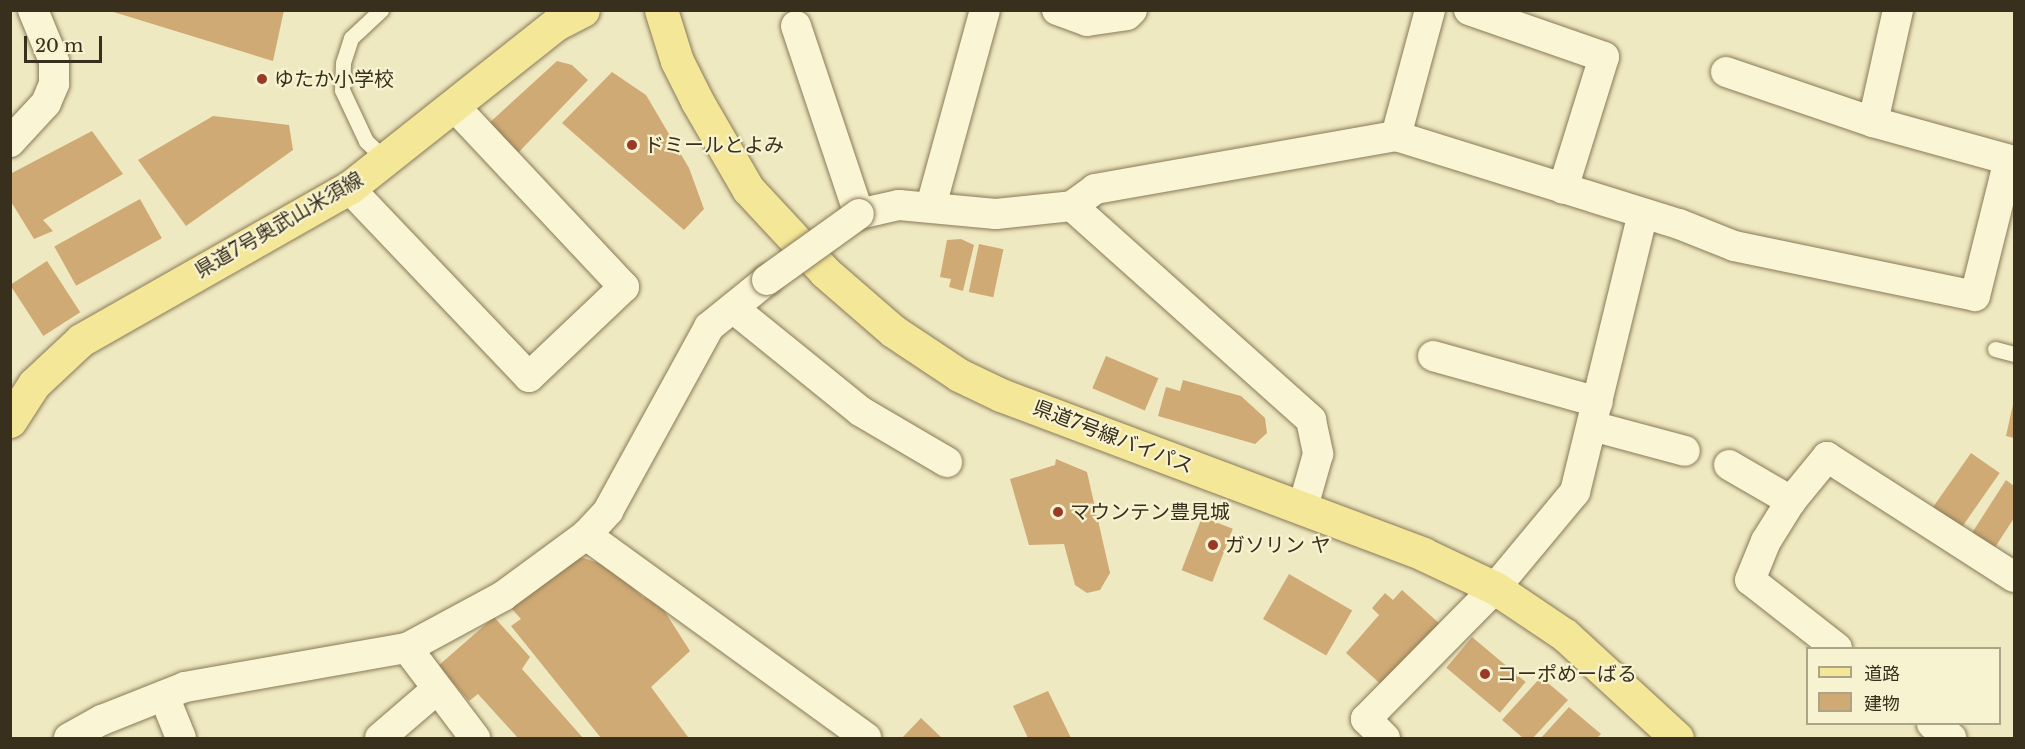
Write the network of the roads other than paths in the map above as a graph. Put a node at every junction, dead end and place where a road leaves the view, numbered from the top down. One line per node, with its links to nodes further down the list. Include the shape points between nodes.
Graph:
1 (33, 10): 16 (street, via 54,62 54,84 46,103)
2 (381, 10): 17 (lane, via 351,38 343,63 342,90 366,141)
3 (583, 10): 13 (main road, 県道7号奥武山米須線, via 556,24)
4 (661, 10): 35 (main road, 県道7号線バイパス, via 677,61 704,116 748,189 825,272 893,331 959,375 1001,395)
5 (985, 10): 21 (street)
6 (1057, 10): 7 (street, via 1087,21 1127,15)
7 (1132, 10)
8 (1430, 10): 15 (street)
9 (1469, 10): 20 (street, via 1604,57)
10 (1898, 10): 14 (street)
11 (796, 26): 23 (street)
12 (1726, 72): 14 (street)
13 (454, 106): 17 (main road, 県道7号奥武山米須線); 19 (street, via 624,287 529,377)
14 (1873, 122): 18 (street)
15 (1396, 136): 20 (street); 22 (street, via 1095,189)
16 (10, 142)
17 (386, 160): 19 (main road, 県道7号奥武山米須線)
18 (2012, 160): 24 (street, via 1975,296 1734,246)
19 (349, 188): 30 (main road, 県道7号奥武山米須線, via 81,340 34,384)
20 (1563, 189): 24 (street)
21 (931, 206): 22 (street, via 996,214); 23 (street, via 899,205)
22 (1072, 206): 35 (street, via 1311,420 1318,454)
23 (859, 214): 25 (street, bridge)
24 (1643, 214): 29 (street)
25 (733, 308): 32 (street, via 860,411); 36 (street, via 709,327 608,511)
26 (1995, 349): 27 (lane)
27 (2014, 354)
28 (1433, 356): 29 (street)
29 (1595, 414): 31 (street); 38 (street, via 1575,492)
30 (10, 421)
31 (1685, 451)
32 (947, 462)
33 (1729, 465): 34 (street)
34 (1791, 501): 37 (street, via 1827,457); 39 (street, via 1766,541 1750,580)
35 (1303, 507): 38 (main road, 県道7号線バイパス, via 1423,554)
36 (586, 535): 40 (street, via 503,596); 48 (street)
37 (2014, 577)
38 (1495, 588): 49 (street, via 1366,719); 50 (main road, 県道7号線バイパス, via 1565,635)
39 (1836, 647)
40 (407, 648): 41 (street); 42 (street, via 185,687)
41 (437, 689): 46 (street); 47 (street)
42 (164, 696): 44 (street); 45 (street)
43 (1935, 725): 51 (street)
44 (69, 738)
45 (181, 738)
46 (380, 738)
47 (475, 738)
48 (865, 738)
49 (1385, 738)
50 (1677, 738)
51 (1951, 738)

